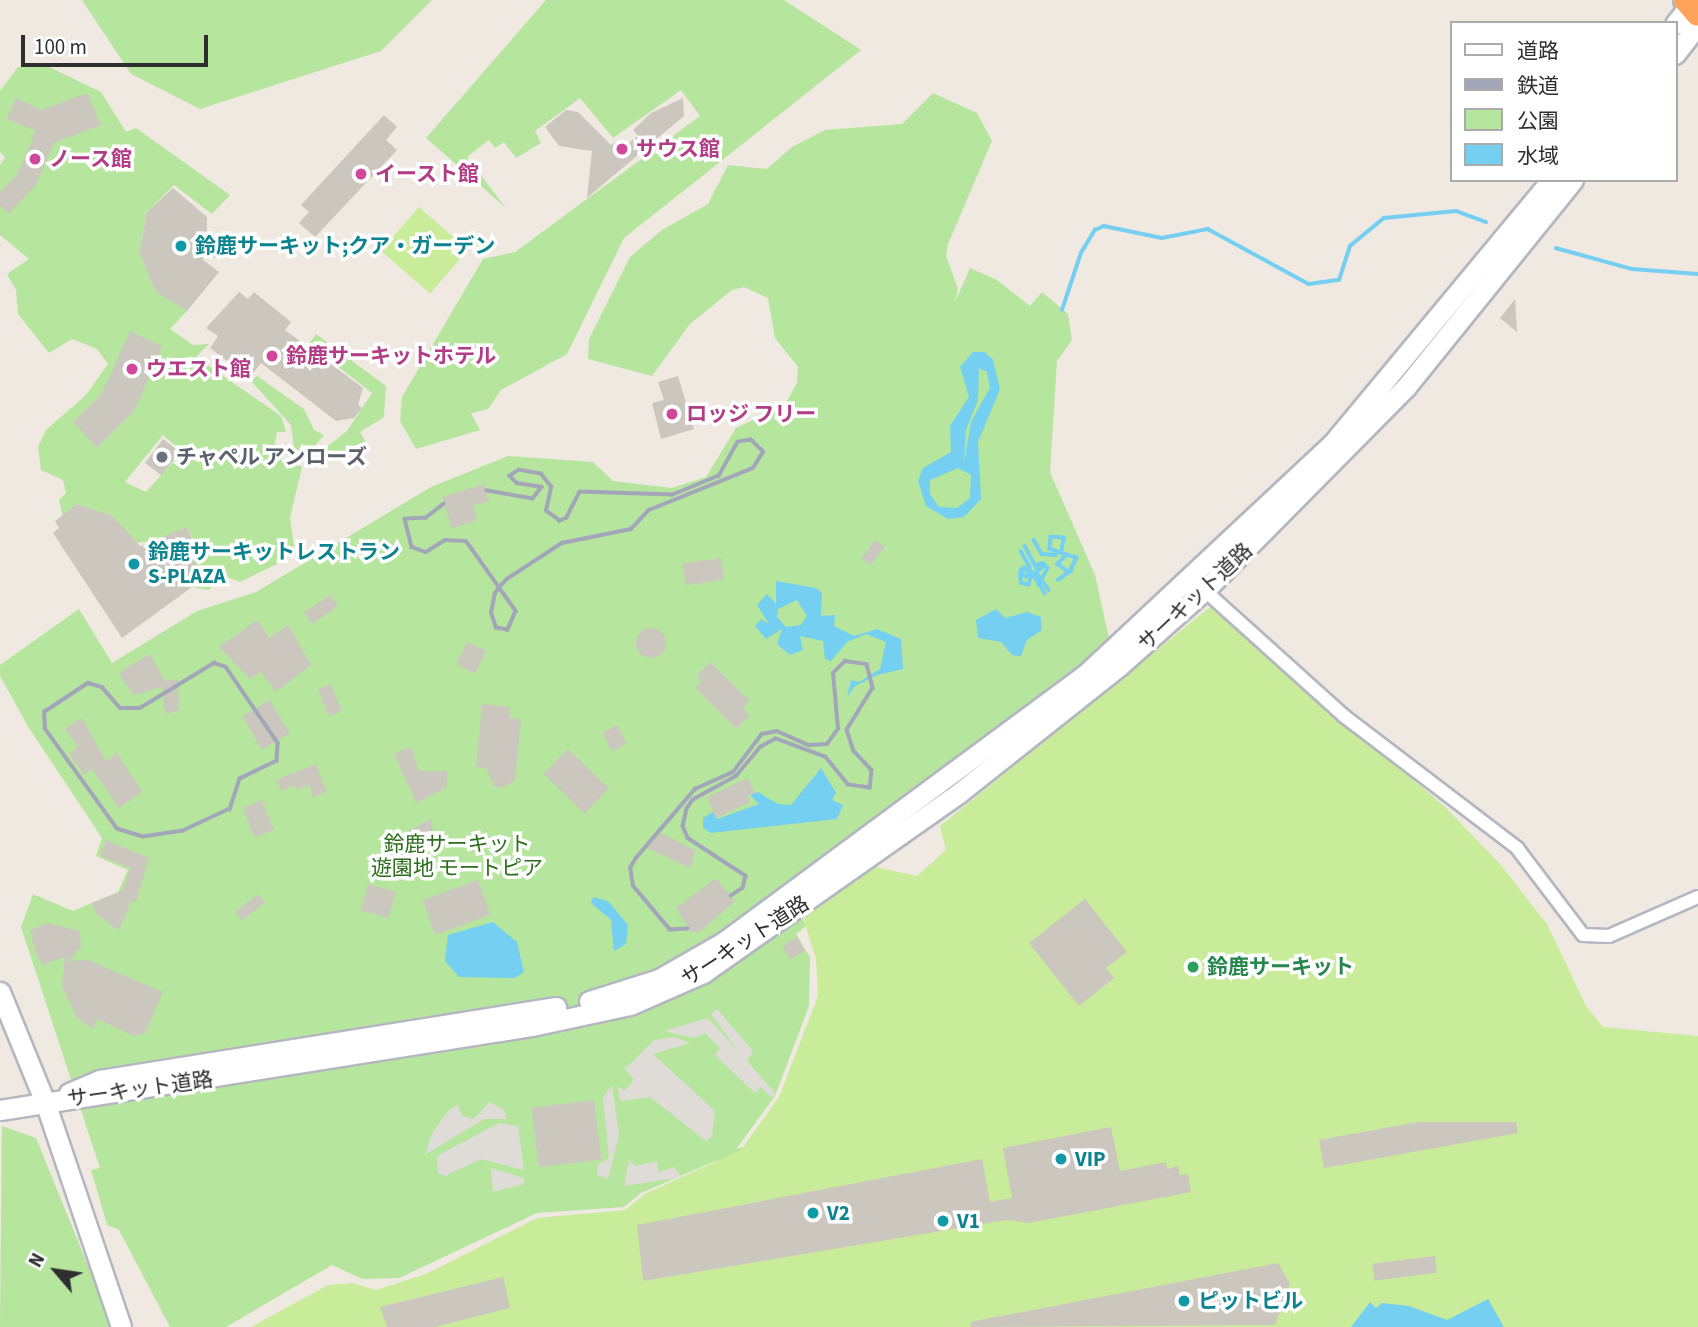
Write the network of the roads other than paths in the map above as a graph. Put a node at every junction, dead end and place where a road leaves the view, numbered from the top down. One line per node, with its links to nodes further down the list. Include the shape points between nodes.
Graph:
1 (1690, 11): 2 (street)
2 (1677, 48)
3 (1549, 182): 5 (street, サーキット道路, via 1332,444)
4 (1571, 182): 5 (street, サーキット道路, via 1406,387)
5 (1198, 585): 6 (street, via 1344,716 1517,848 1583,935 1609,936); 8 (street, サーキット道路, via 1119,666 921,821 703,973 652,998 464,1038)
6 (1698, 897)
7 (0, 992): 8 (street)
8 (45, 1102): 9 (street, サーキット道路); 10 (street)
9 (0, 1110)
10 (121, 1327)

